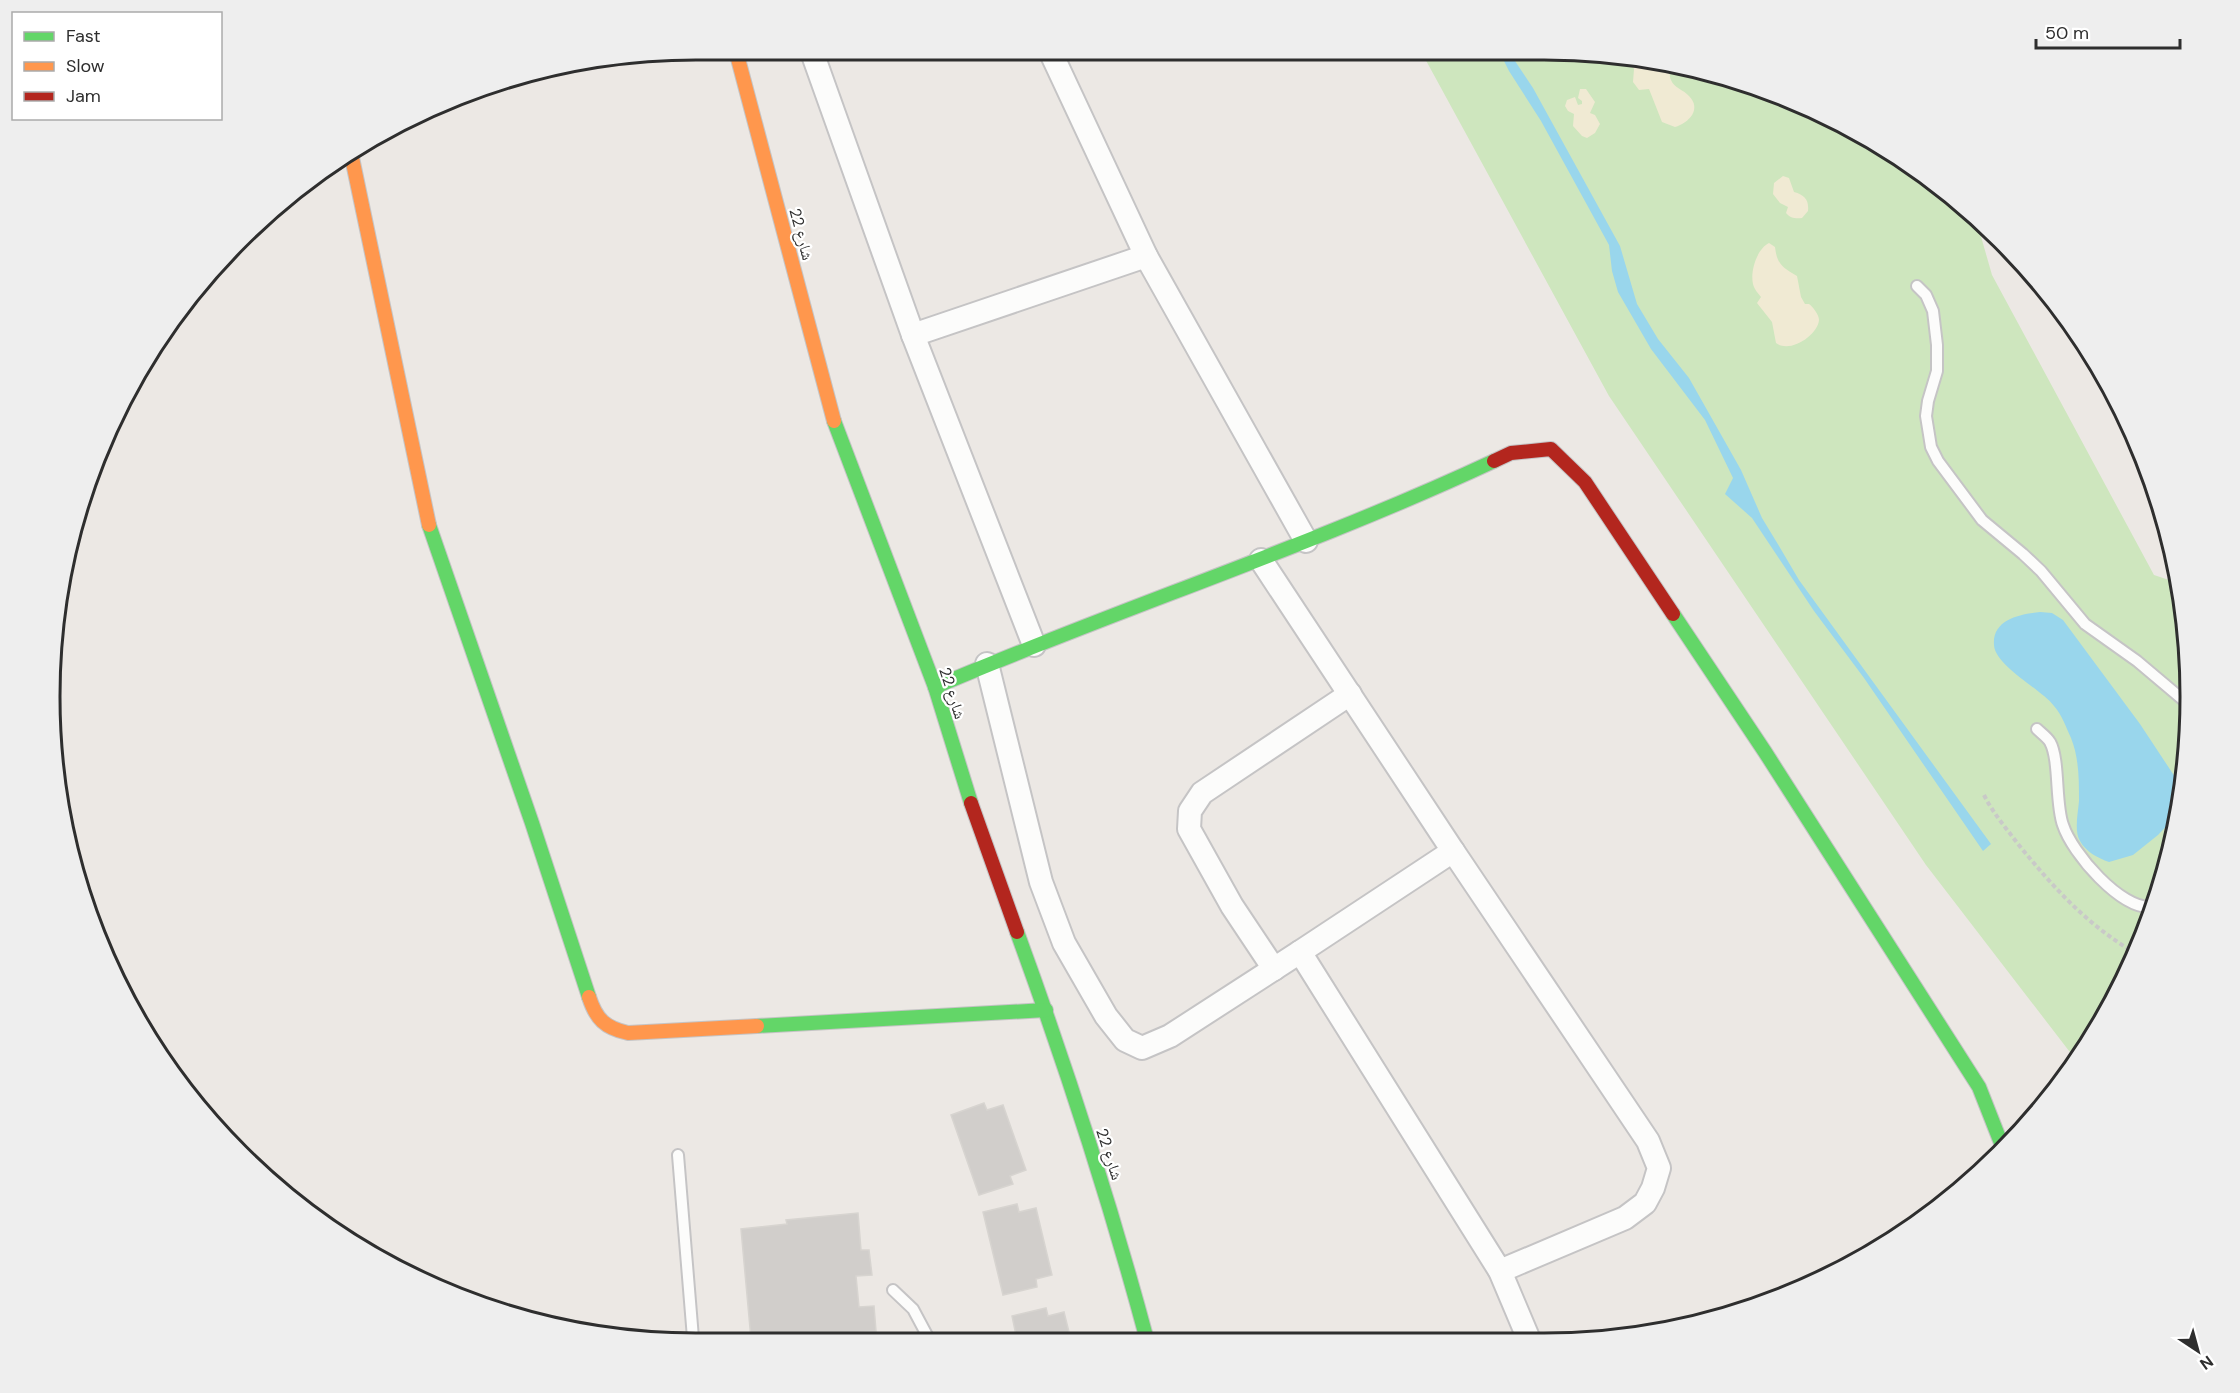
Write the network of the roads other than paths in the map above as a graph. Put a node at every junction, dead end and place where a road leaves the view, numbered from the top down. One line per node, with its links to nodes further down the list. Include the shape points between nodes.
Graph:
1 (738, 60): 12 (street, شارع 22, via 838,435)
2 (815, 60): 7 (street)
3 (1054, 60): 5 (street)
4 (353, 161): 20 (street, via 425,515 593,1010 610,1029 628,1034)
5 (1146, 256): 7 (street); 8 (street)
6 (1917, 286): 14 (lane, via 1933,311 1938,345 1937,371 1926,416 1931,447 1938,460 1982,520 2041,571 2085,624)
7 (913, 335): 10 (street)
8 (1306, 541): 9 (street); 21 (street, via 1510,453 1551,449 1586,482 1765,752 1979,1087)
9 (1261, 560): 10 (street); 13 (street)
10 (1034, 645): 11 (street)
11 (987, 664): 12 (street); 19 (street, via 1041,882 1064,943 1106,1016 1125,1040 1142,1048 1170,1036)
12 (935, 687): 20 (street, شارع 22, via 978,824)
13 (1350, 694): 16 (street); 19 (street, via 1202,793 1190,811 1189,829 1232,906)
14 (2180, 697)
15 (2037, 729): 17 (lane, via 2050,743 2062,825 2073,844 2111,890)
16 (1453, 851): 18 (street); 23 (street, via 1648,1141 1659,1168 1645,1203 1625,1218)
17 (2144, 907)
18 (1300, 952): 19 (street); 23 (street)
19 (1274, 969)
20 (1047, 1010): 27 (street, شارع 22, via 1117,1228)
21 (2000, 1140)
22 (678, 1155): 25 (lane)
23 (1500, 1271): 28 (street)
24 (893, 1290): 26 (lane, via 913,1309)
25 (693, 1333)
26 (926, 1333)
27 (1145, 1333)
28 (1526, 1333)

